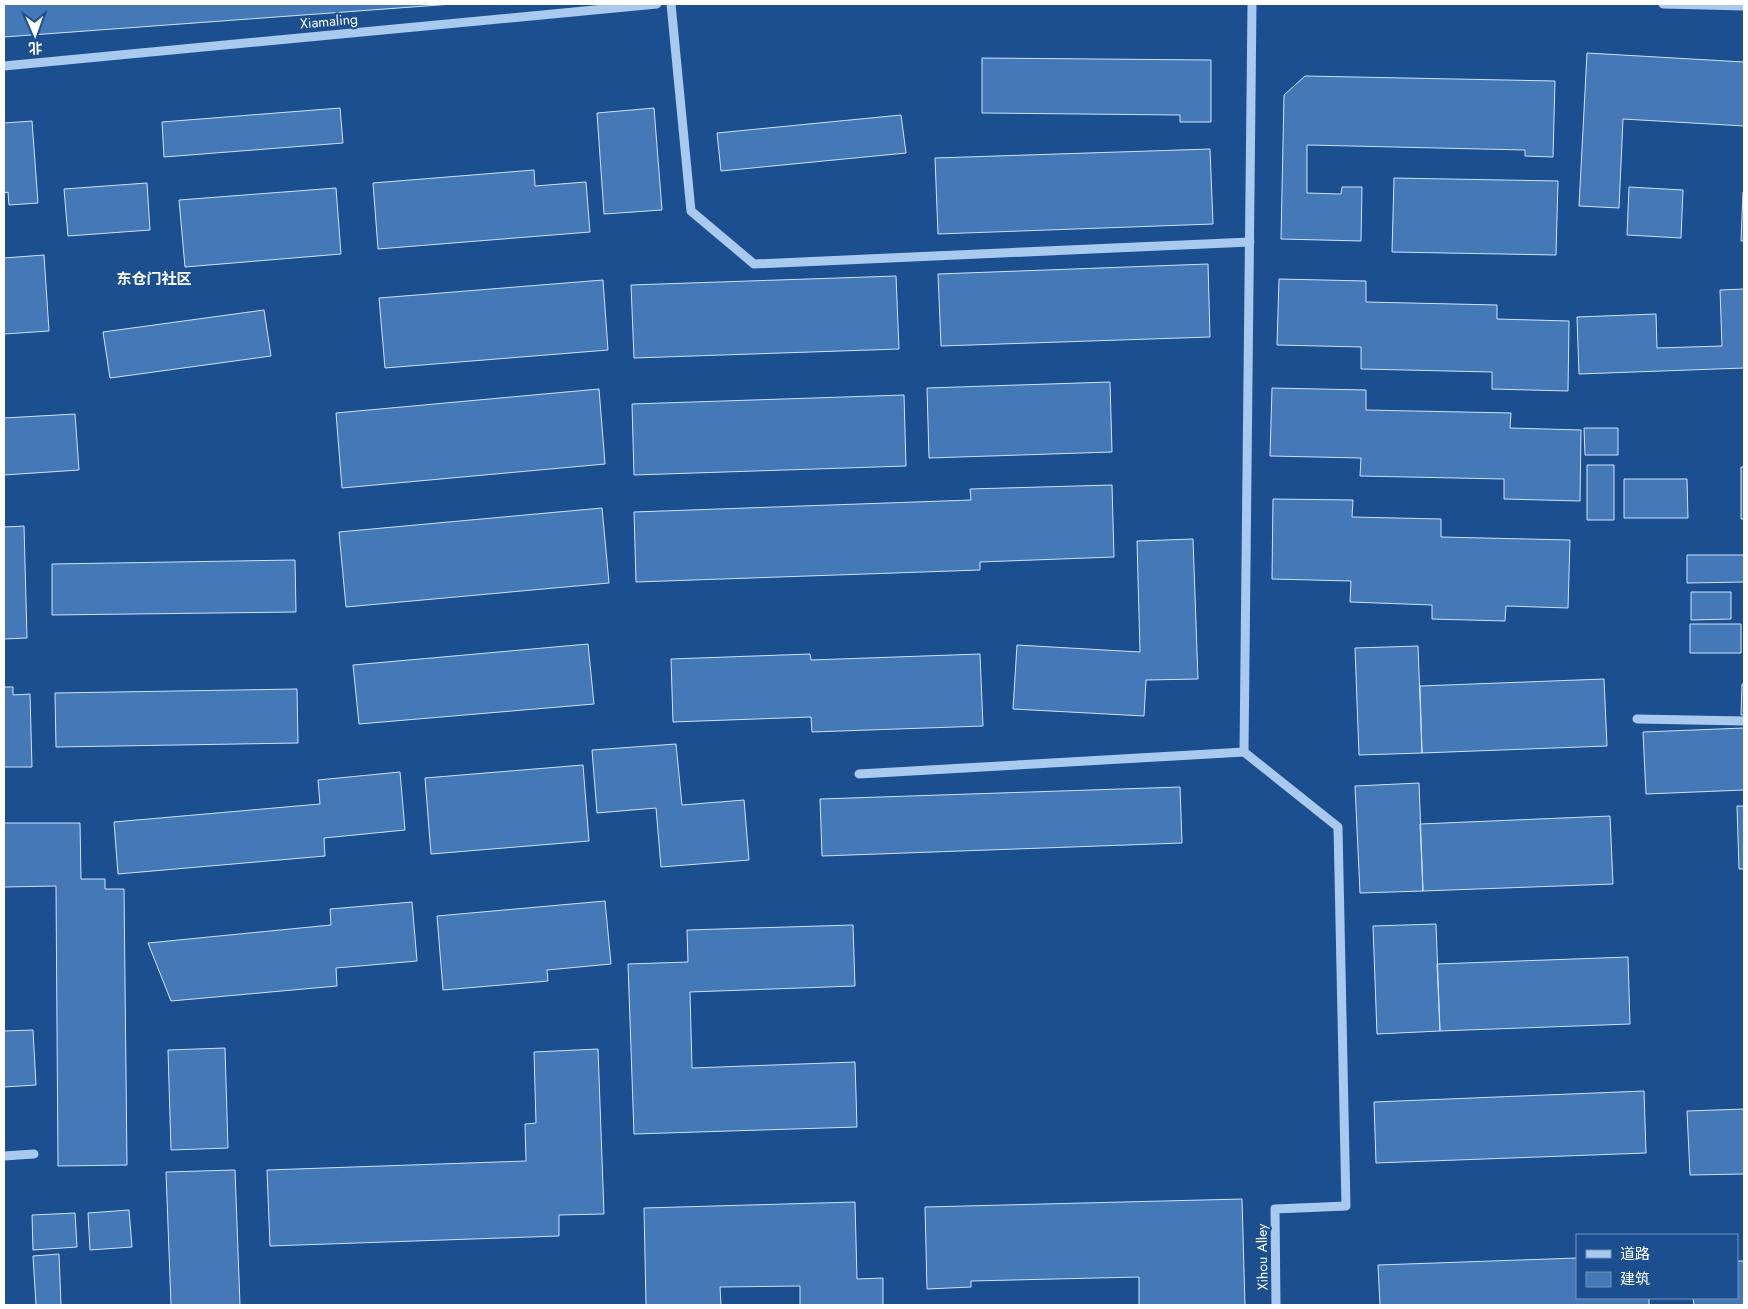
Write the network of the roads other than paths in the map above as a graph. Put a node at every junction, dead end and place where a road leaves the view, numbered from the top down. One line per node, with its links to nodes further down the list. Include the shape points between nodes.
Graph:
1 (657, 4): 6 (street, Xiamaling)
2 (671, 4): 7 (street, via 691,212 754,264)
3 (1252, 4): 7 (street)
4 (1663, 4): 5 (street)
5 (1744, 6)
6 (4, 66)
7 (1250, 242): 10 (street)
8 (1637, 719): 9 (street)
9 (1744, 721)
10 (1244, 752): 11 (street); 14 (street, Xihou Alley, via 1338,828 1346,1206 1275,1209)
11 (859, 774)
12 (34, 1154): 13 (street)
13 (4, 1156)
14 (1276, 1305)

